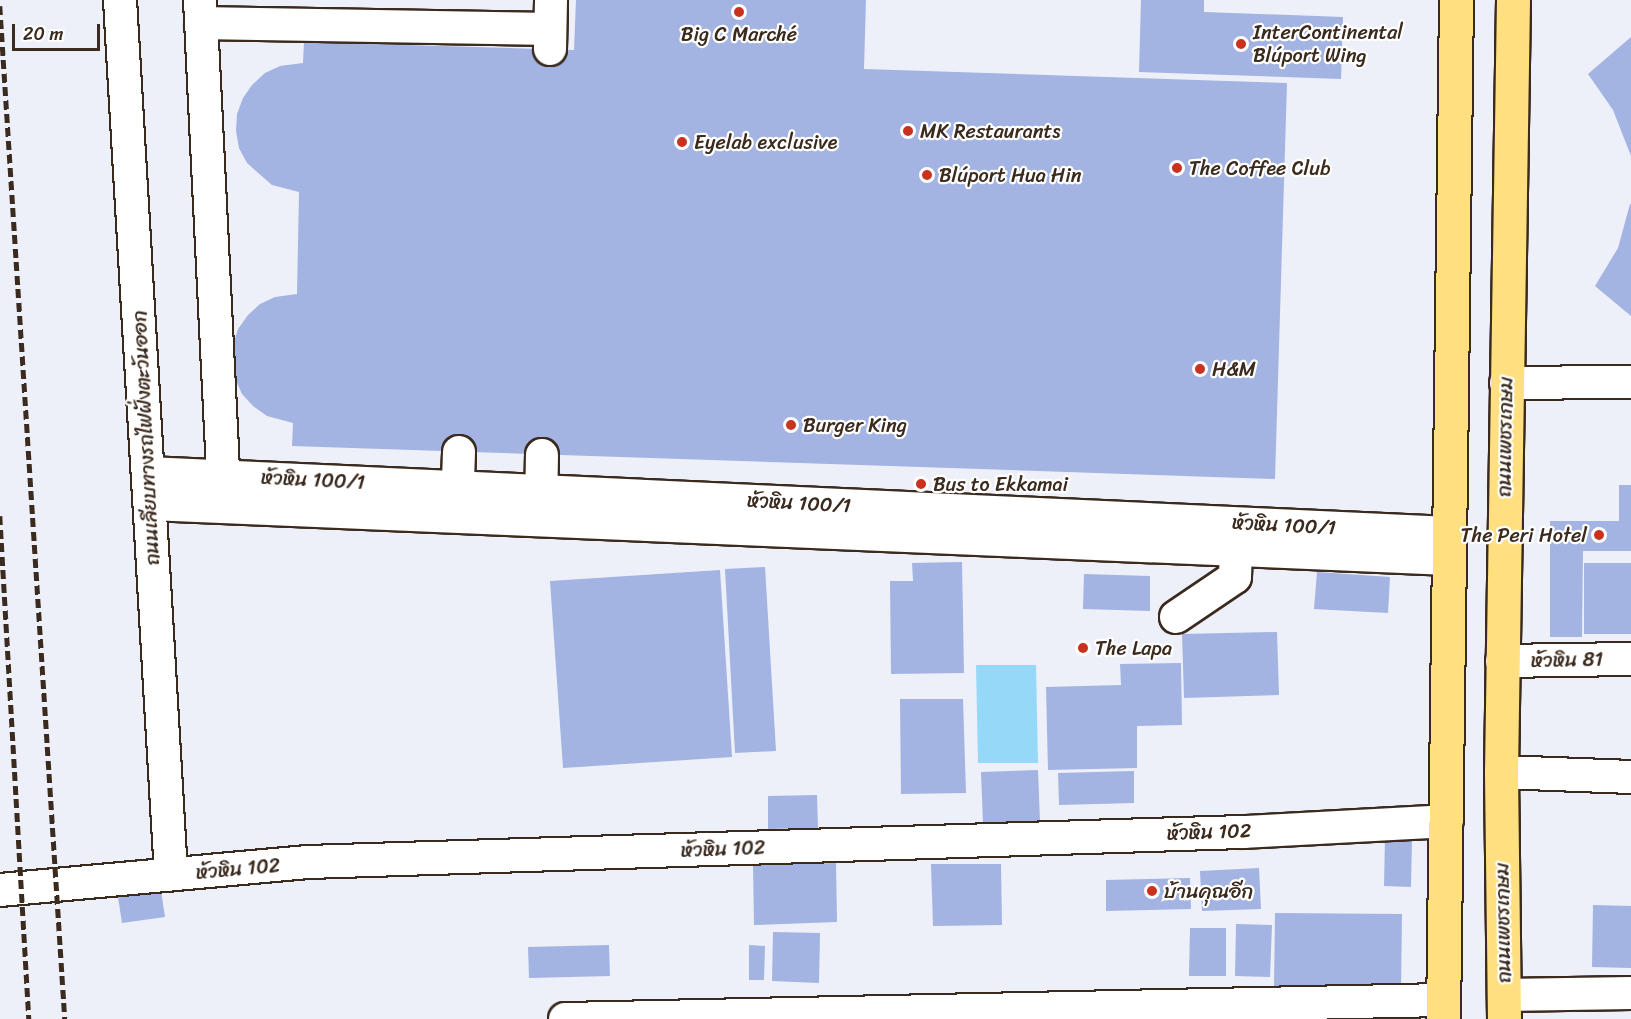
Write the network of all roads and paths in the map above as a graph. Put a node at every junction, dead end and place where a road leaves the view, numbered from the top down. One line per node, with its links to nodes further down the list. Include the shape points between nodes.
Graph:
1 (120, 0): 10 (street, ถนนเลียบทางรถไฟฝั่งตะวันออก)
2 (1456, 0): 15 (main road)
3 (1513, 0): 7 (main road, ถนนเพชรเกษม)
4 (200, 11): 5 (street); 11 (street)
5 (550, 26)
6 (1631, 382): 7 (street)
7 (1506, 383): 19 (main road, ถนนเพชรเกษม)
8 (459, 452): 12 (street)
9 (542, 455): 14 (street)
10 (148, 472): 11 (street, หัวหิน 100/1); 13 (street, ถนนเลียบทางรถไฟฝั่งตะวันออก)
11 (224, 476): 12 (street, หัวหิน 100/1)
12 (457, 502): 13 (street, หัวหิน 100/1); 14 (street, หัวหิน 100/1)
13 (150, 504): 23 (street, ถนนเลียบทางรถไฟฝั่งตะวันออก)
14 (541, 506): 15 (street, หัวหิน 100/1); 16 (street, หัวหิน 100/1)
15 (1450, 546): 16 (street, หัวหิน 100/1); 22 (main road)
16 (1236, 550): 17 (street, via 1235,577)
17 (1176, 617)
18 (1631, 659): 19 (street, หัวหิน 81)
19 (1502, 661): 20 (main road, ถนนเพชรเกษม)
20 (1501, 772): 21 (street); 26 (main road, ถนนเพชรเกษม)
21 (1631, 777)
22 (1447, 821): 23 (street, หัวหิน 102, via 1244,832 308,862); 27 (main road)
23 (171, 875): 24 (street, หัวหิน 102)
24 (0, 890)
25 (1631, 993): 26 (street)
26 (1504, 1007)
27 (1443, 1009): 28 (street)
28 (565, 1019)

